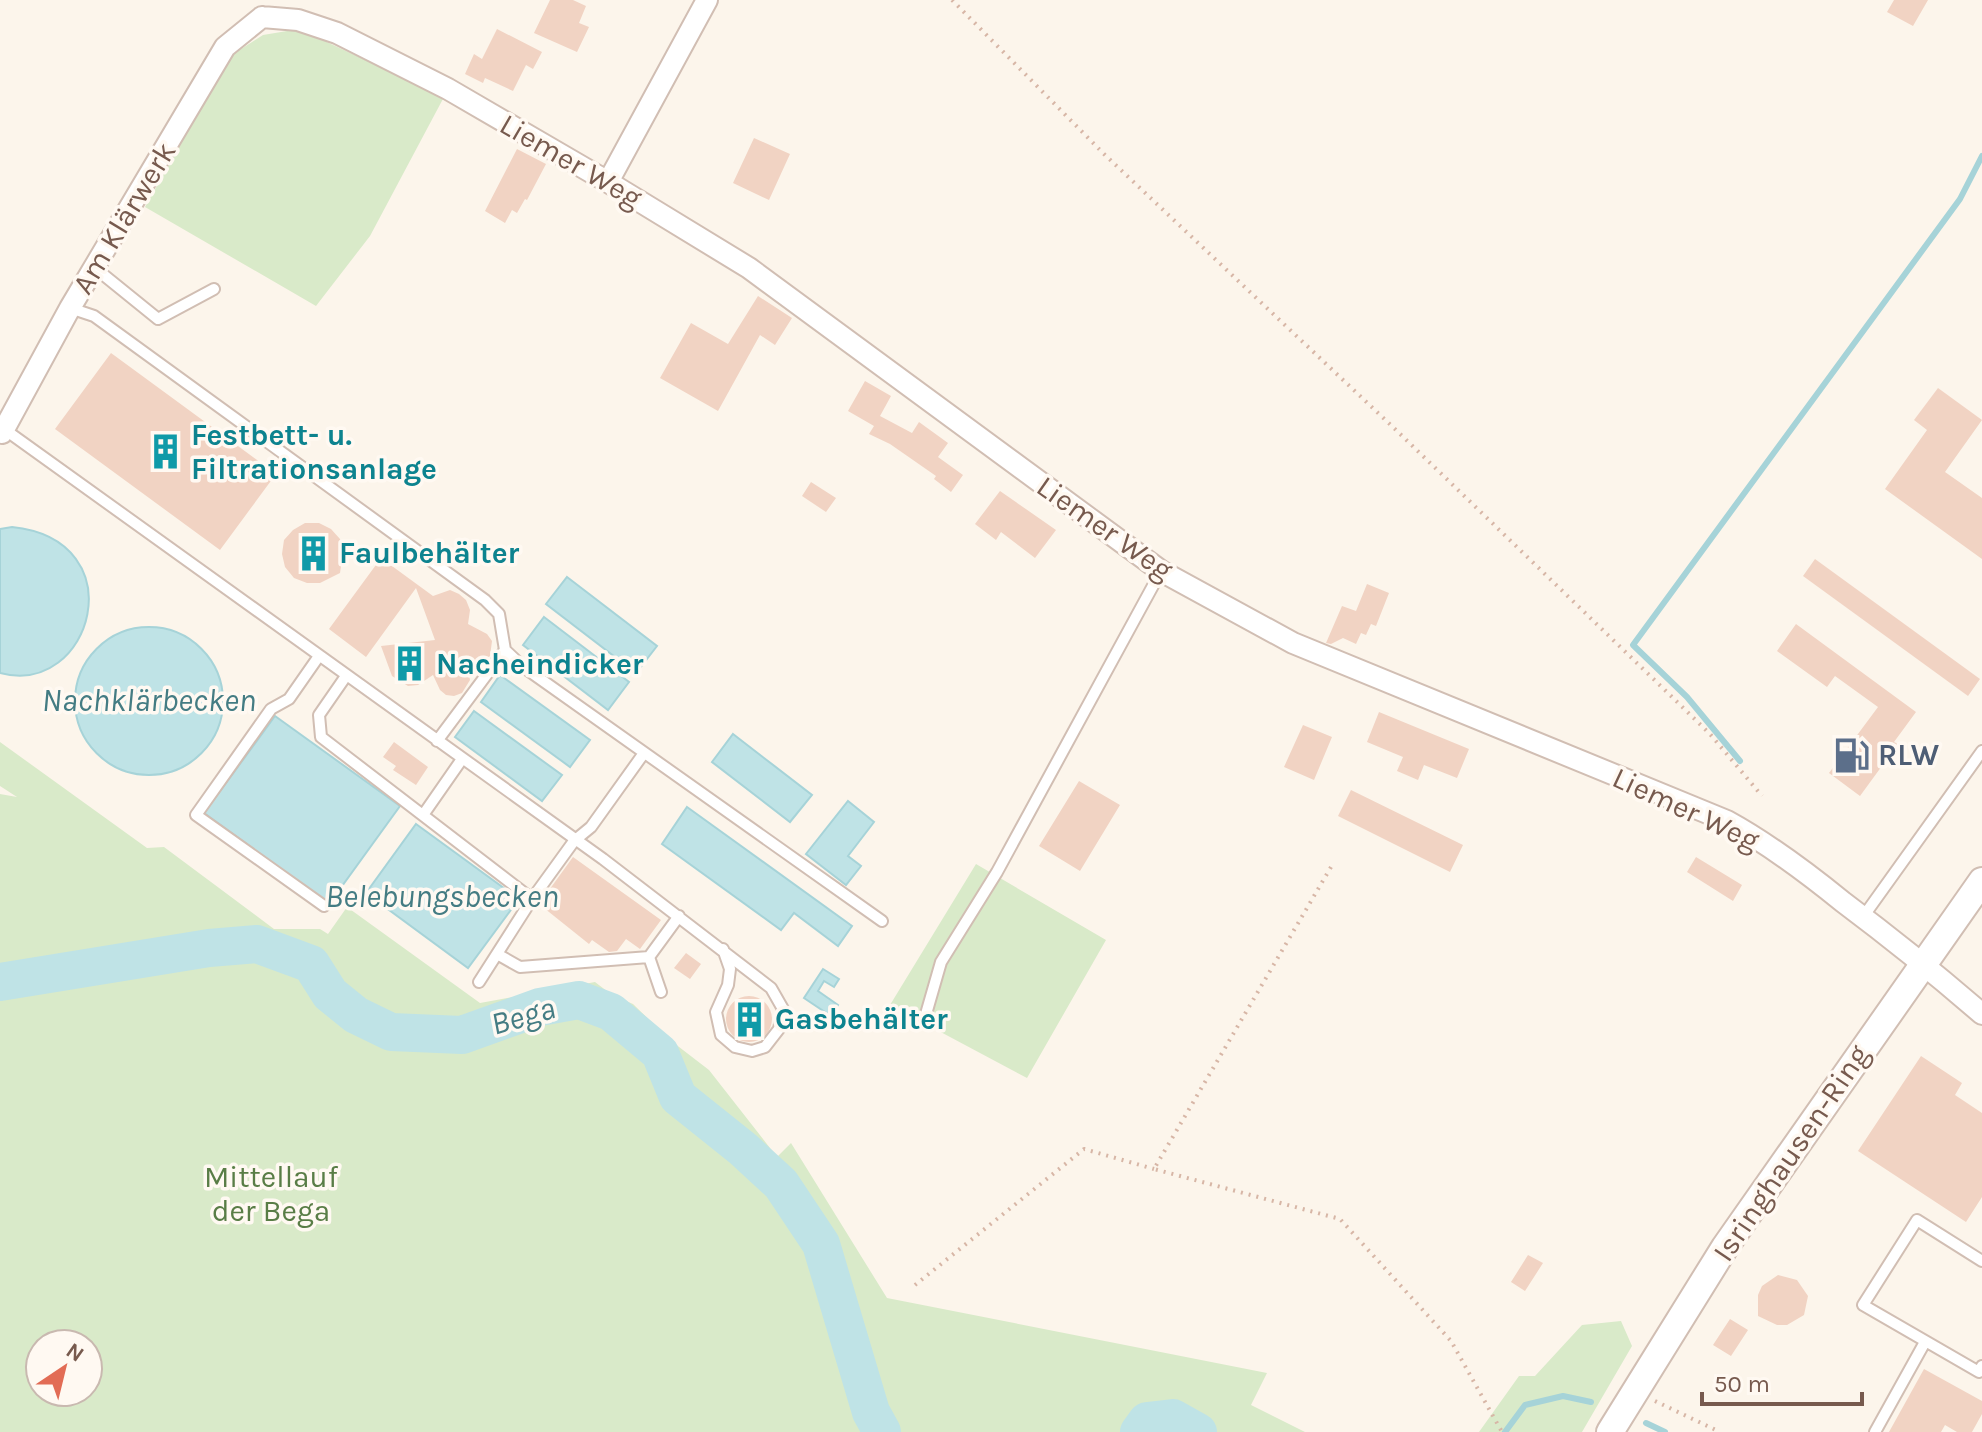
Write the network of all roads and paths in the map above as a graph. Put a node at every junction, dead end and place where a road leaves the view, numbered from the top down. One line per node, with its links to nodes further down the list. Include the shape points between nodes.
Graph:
1 (707, 0): 4 (street)
2 (952, 0): 17 (path, via 1104,154 1710,734)
3 (258, 8): 4 (street, Liemer Weg, via 337,33 448,89); 5 (street, Am Klärwerk, via 225,47)
4 (608, 182): 9 (street, Liemer Weg, via 749,268)
5 (95, 268): 6 (lane, via 158,319); 7 (street, Am Klärwerk)
6 (214, 289)
7 (70, 308): 8 (street, Am Klärwerk); 10 (lane, via 94,316 485,600 499,614)
8 (3, 431): 11 (lane)
9 (1161, 571): 25 (street, Liemer Weg, via 1293,643 1727,821 1791,861); 34 (lane, via 997,872 941,962)
10 (505, 650): 13 (lane); 15 (lane)
11 (319, 656): 12 (lane); 23 (lane, via 289,699 271,709 196,815)
12 (346, 676): 13 (lane); 18 (lane, via 319,715 321,737)
13 (437, 741): 16 (lane)
14 (1982, 751): 25 (lane)
15 (644, 753): 19 (lane, via 591,827); 26 (lane)
16 (462, 759): 18 (lane); 19 (lane)
17 (1762, 796)
18 (423, 815): 22 (lane)
19 (574, 841): 22 (lane); 24 (lane)
20 (1331, 867): 35 (path)
21 (1982, 881): 30 (street, Isringhausen-Ring)
22 (532, 899): 28 (lane)
23 (324, 906)
24 (679, 916): 27 (lane); 29 (lane)
25 (1863, 917): 30 (street, Liemer Weg)
26 (882, 921)
27 (723, 949): 27 (lane, via 771,988 783,1009 779,1029 765,1047 735,1047 721,1035 716,1012 730,969)
28 (497, 954): 29 (lane, via 520,967); 31 (lane)
29 (649, 957): 32 (lane)
30 (1922, 963): 33 (street, Liemer Weg); 40 (street, Isringhausen-Ring, via 1725,1247)
31 (479, 982)
32 (661, 992)
33 (1982, 1014)
34 (924, 1021)
35 (1154, 1169): 37 (path, via 1084,1149); 41 (path, via 1340,1219 1451,1341)
36 (1982, 1261): 38 (lane, via 1917,1220 1863,1305)
37 (915, 1285)
38 (1925, 1342): 39 (lane); 44 (lane)
39 (1981, 1371)
40 (1636, 1390): 42 (street, Isringhausen-Ring); 43 (path)
41 (1502, 1432)
42 (1610, 1432)
43 (1720, 1432)
44 (1875, 1432)

